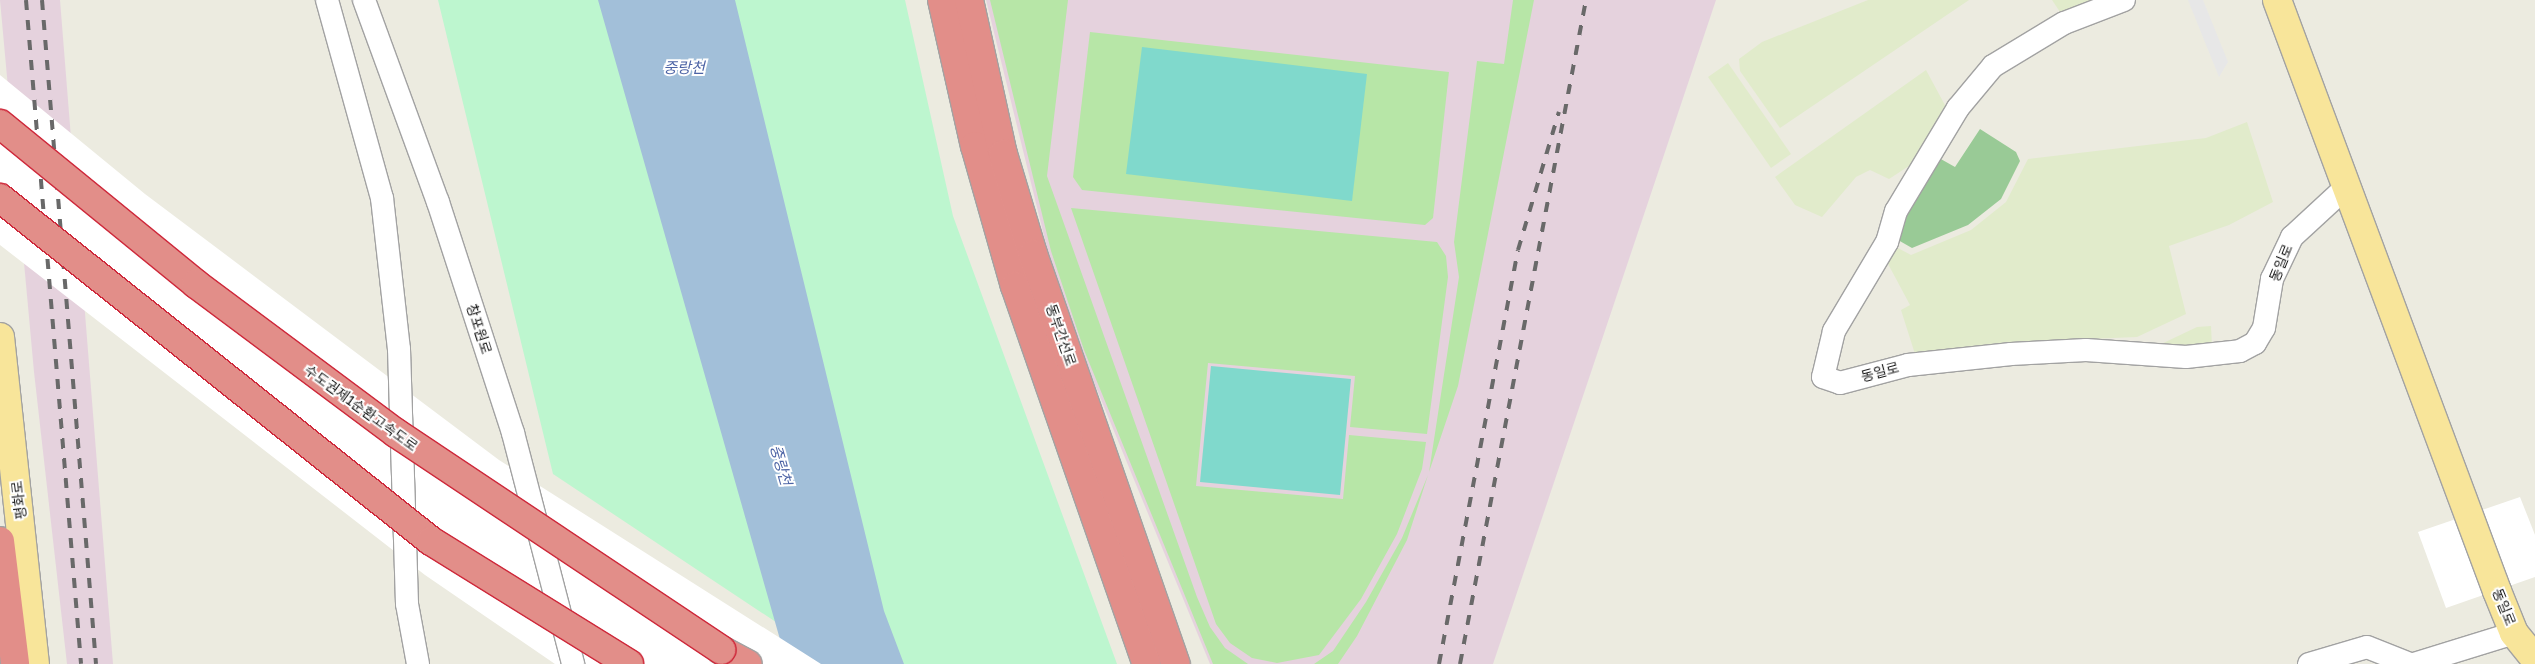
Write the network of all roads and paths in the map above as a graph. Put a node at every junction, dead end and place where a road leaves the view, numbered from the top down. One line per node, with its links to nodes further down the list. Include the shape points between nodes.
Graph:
1 (327, 0): 17 (street, via 382,198 399,349 407,604)
2 (364, 0): 18 (street, 창포원로, via 438,202 513,433)
3 (942, 0): 21 (highway, 동부간선로, via 975,146 1015,286)
4 (970, 0): 22 (highway, 동부간선로, via 1001,145 1033,254)
5 (2124, 0): 8 (street, 동일로, via 2064,23 1993,66 1958,108 1896,211 1887,242 1834,332 1823,377 1840,383 1908,365 2012,354 2086,350 2186,357 2240,351 2255,343 2264,328 2272,279 2292,236)
6 (2277, 0): 8 (main road, 동일로)
7 (0, 124): 13 (highway, 수도권제1순환고속도로, bridge, via 196,284 388,428 565,550)
8 (2344, 189): 12 (main road, 동일로)
9 (0, 198): 19 (highway, bridge, via 431,542)
10 (0, 337): 16 (main road, 평화로)
11 (0, 541): 15 (highway)
12 (2514, 633): 14 (main road, 동일로); 25 (street); 26 (main road, 동일로)
13 (732, 657): 20 (highway, 수도권제1순환고속도로)
14 (2535, 659)
15 (15, 664)
16 (35, 664)
17 (418, 664)
18 (573, 664)
19 (629, 664)
20 (747, 664)
21 (1147, 664)
22 (1176, 664)
23 (2309, 664): 24 (street, via 2367,648)
24 (2410, 664)
25 (2414, 664)
26 (2515, 664)

